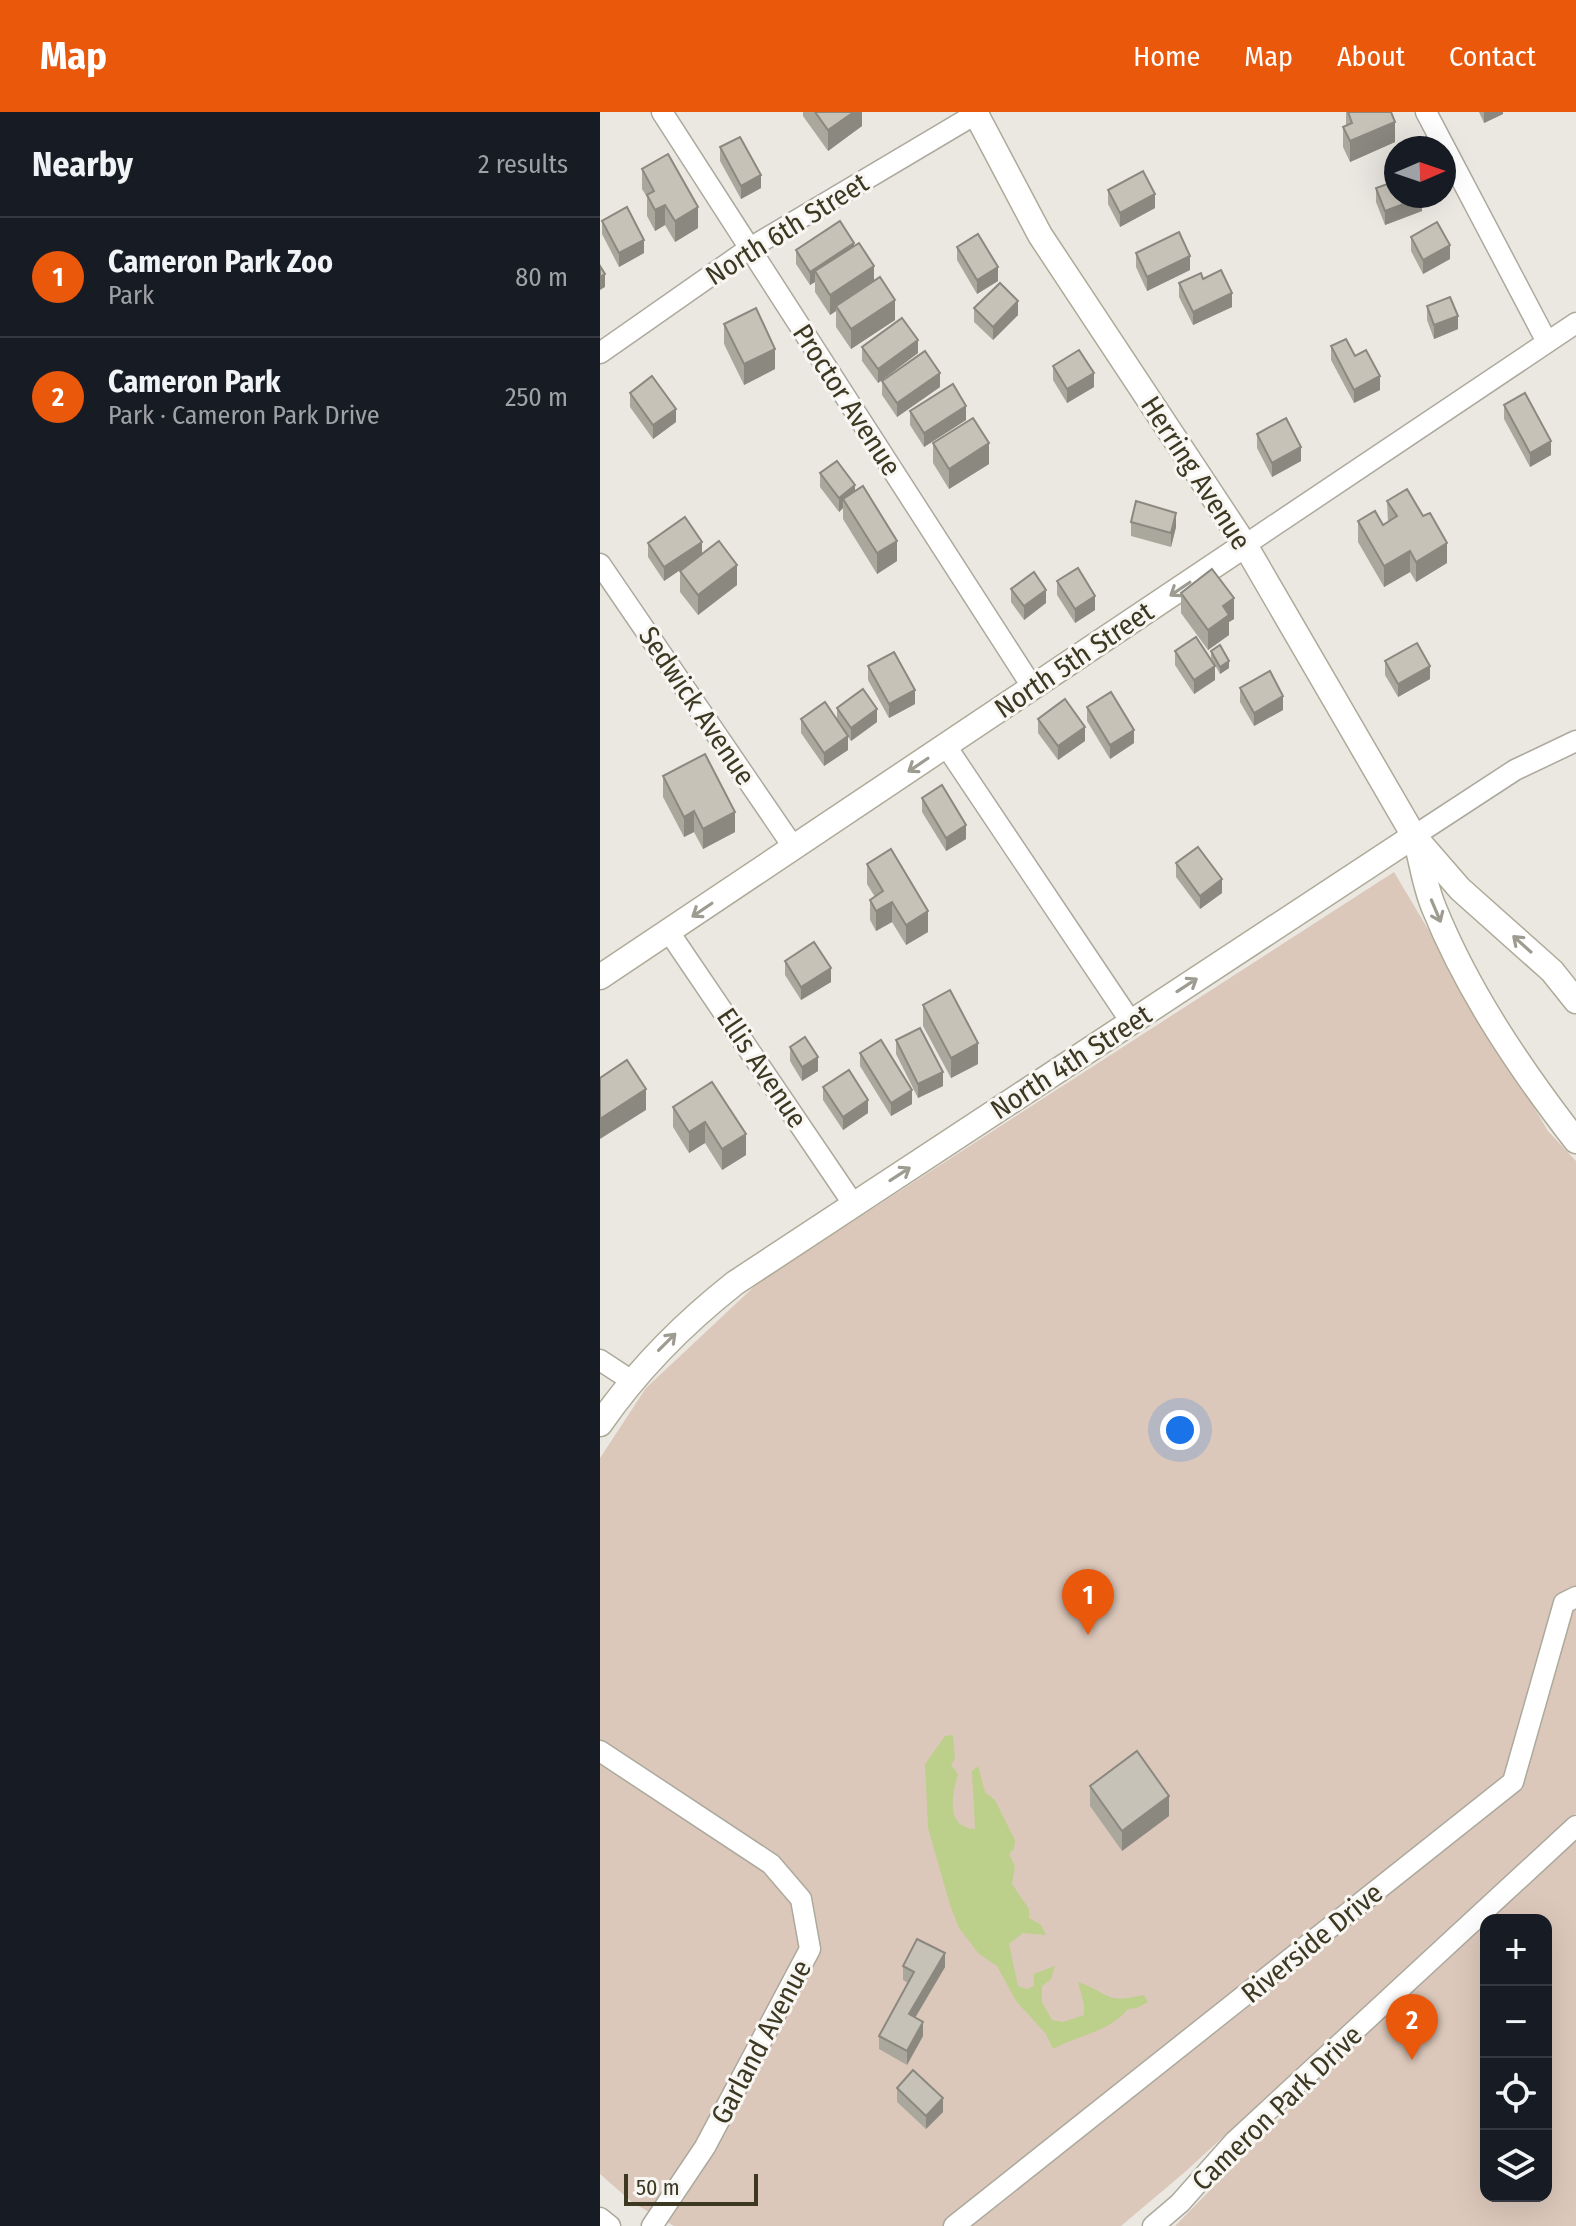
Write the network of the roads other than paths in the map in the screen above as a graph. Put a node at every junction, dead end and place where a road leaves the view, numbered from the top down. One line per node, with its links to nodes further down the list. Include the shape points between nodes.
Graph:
1 (662, 112): 4 (street, Proctor Avenue)
2 (1426, 112): 6 (street)
3 (977, 113): 4 (street, North 6th Street); 8 (main road, Herring Avenue, via 1040,235)
4 (750, 248): 7 (street, North 6th Street); 10 (street, Proctor Avenue)
5 (1576, 323): 6 (street, North 5th Street)
6 (1547, 342): 8 (street, North 5th Street)
7 (600, 353)
8 (1245, 545): 10 (main road, North 5th Street, one-way to 10); 13 (main road, Herring Avenue)
9 (600, 564): 14 (street, Sedwick Avenue)
10 (1033, 688): 12 (main road, North 5th Street)
11 (1576, 741): 13 (street, North 4th Street, via 1515,770)
12 (946, 746): 14 (main road, North 5th Street, one-way to 14); 18 (street)
13 (1414, 836): 17 (main road, Herring Avenue, one-way to 13, via 1552,971 1460,889); 18 (main road, North 4th Street, one-way to 13); 19 (main road, Herring Avenue, one-way to 19, via 1433,906 1477,996)
14 (794, 848): 15 (main road, North 5th Street, one-way to 15)
15 (669, 932): 16 (main road, North 5th Street); 20 (street, Ellis Avenue)
16 (600, 977)
17 (1576, 1001)
18 (1131, 1022): 20 (main road, North 4th Street, one-way to 18)
19 (1576, 1141)
20 (854, 1205): 22 (main road, North 4th Street, one-way to 20, via 724,1291)
21 (600, 1360): 22 (street)
22 (632, 1381): 23 (main road, North 4th Street)
23 (600, 1424)
24 (1576, 1597): 30 (street, Riverside Drive, via 1564,1603 1513,1782)
25 (600, 1751): 29 (street, Garland Avenue, via 771,1864 801,1899 810,1949 705,2147)
26 (1576, 1826): 31 (street, Cameron Park Drive, via 1235,2141)
27 (600, 2218): 28 (street)
28 (610, 2226)
29 (652, 2226)
30 (954, 2226)
31 (1153, 2226)

